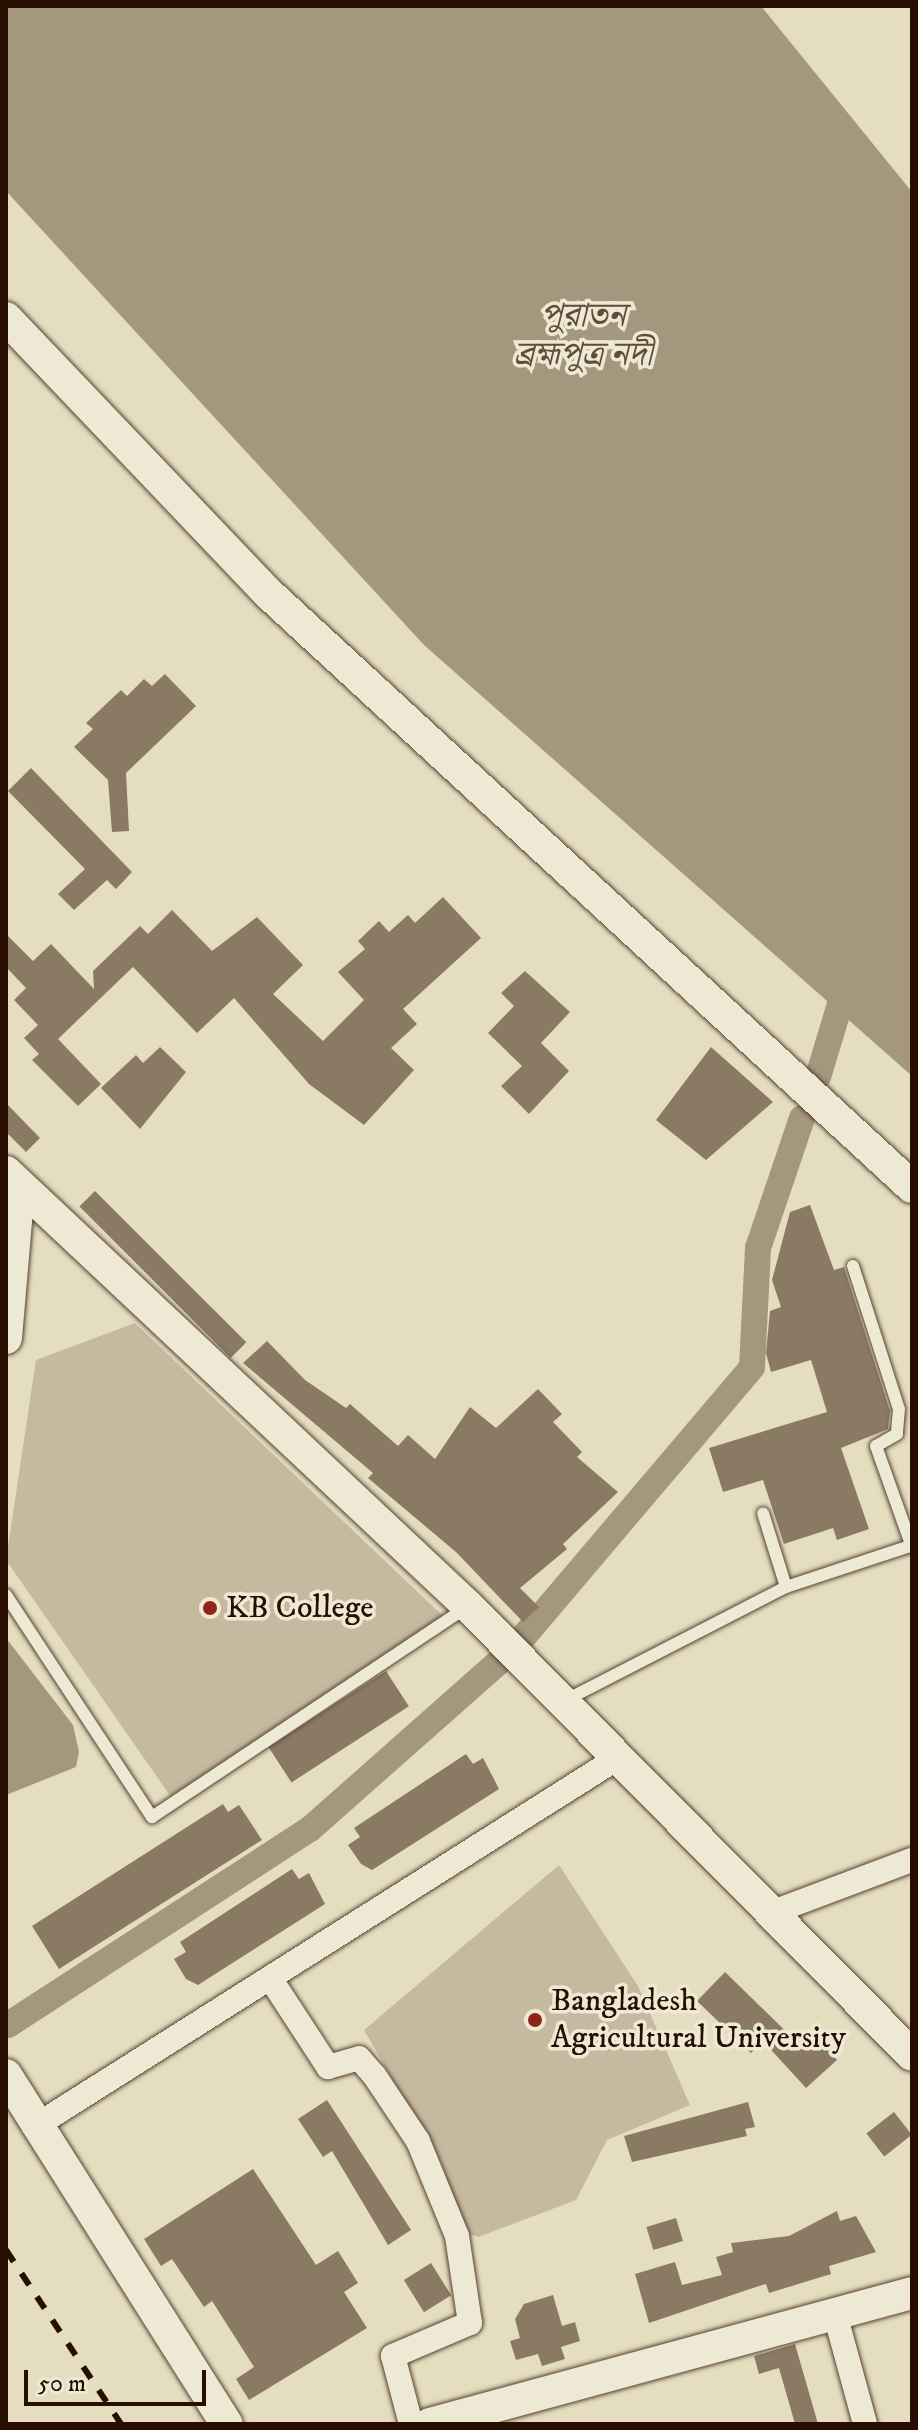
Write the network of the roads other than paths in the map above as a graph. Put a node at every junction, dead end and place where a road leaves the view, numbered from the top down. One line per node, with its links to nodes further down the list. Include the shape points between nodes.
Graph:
1 (6, 318): 3 (street, via 268,593)
2 (13, 1179): 5 (street); 10 (street)
3 (912, 1187)
4 (853, 1266): 7 (lane, via 899,1409 897,1434 876,1446)
5 (6, 1338)
6 (763, 1513): 8 (lane)
7 (910, 1547): 8 (lane)
8 (786, 1587): 11 (lane)
9 (6, 1595): 10 (lane, via 152,1817)
10 (468, 1606): 11 (street)
11 (561, 1703): 12 (street)
12 (616, 1759): 14 (street); 15 (street)
13 (912, 1860): 14 (street)
14 (768, 1914): 16 (street)
15 (272, 1981): 18 (street); 22 (street, via 328,2067 359,2058 374,2075 418,2141 457,2236 470,2323 393,2356)
16 (912, 2055)
17 (6, 2075): 18 (street)
18 (34, 2127): 21 (street)
19 (912, 2293): 20 (street)
20 (835, 2314): 23 (street); 24 (street)
21 (227, 2424)
22 (411, 2424)
23 (430, 2424)
24 (865, 2424)

